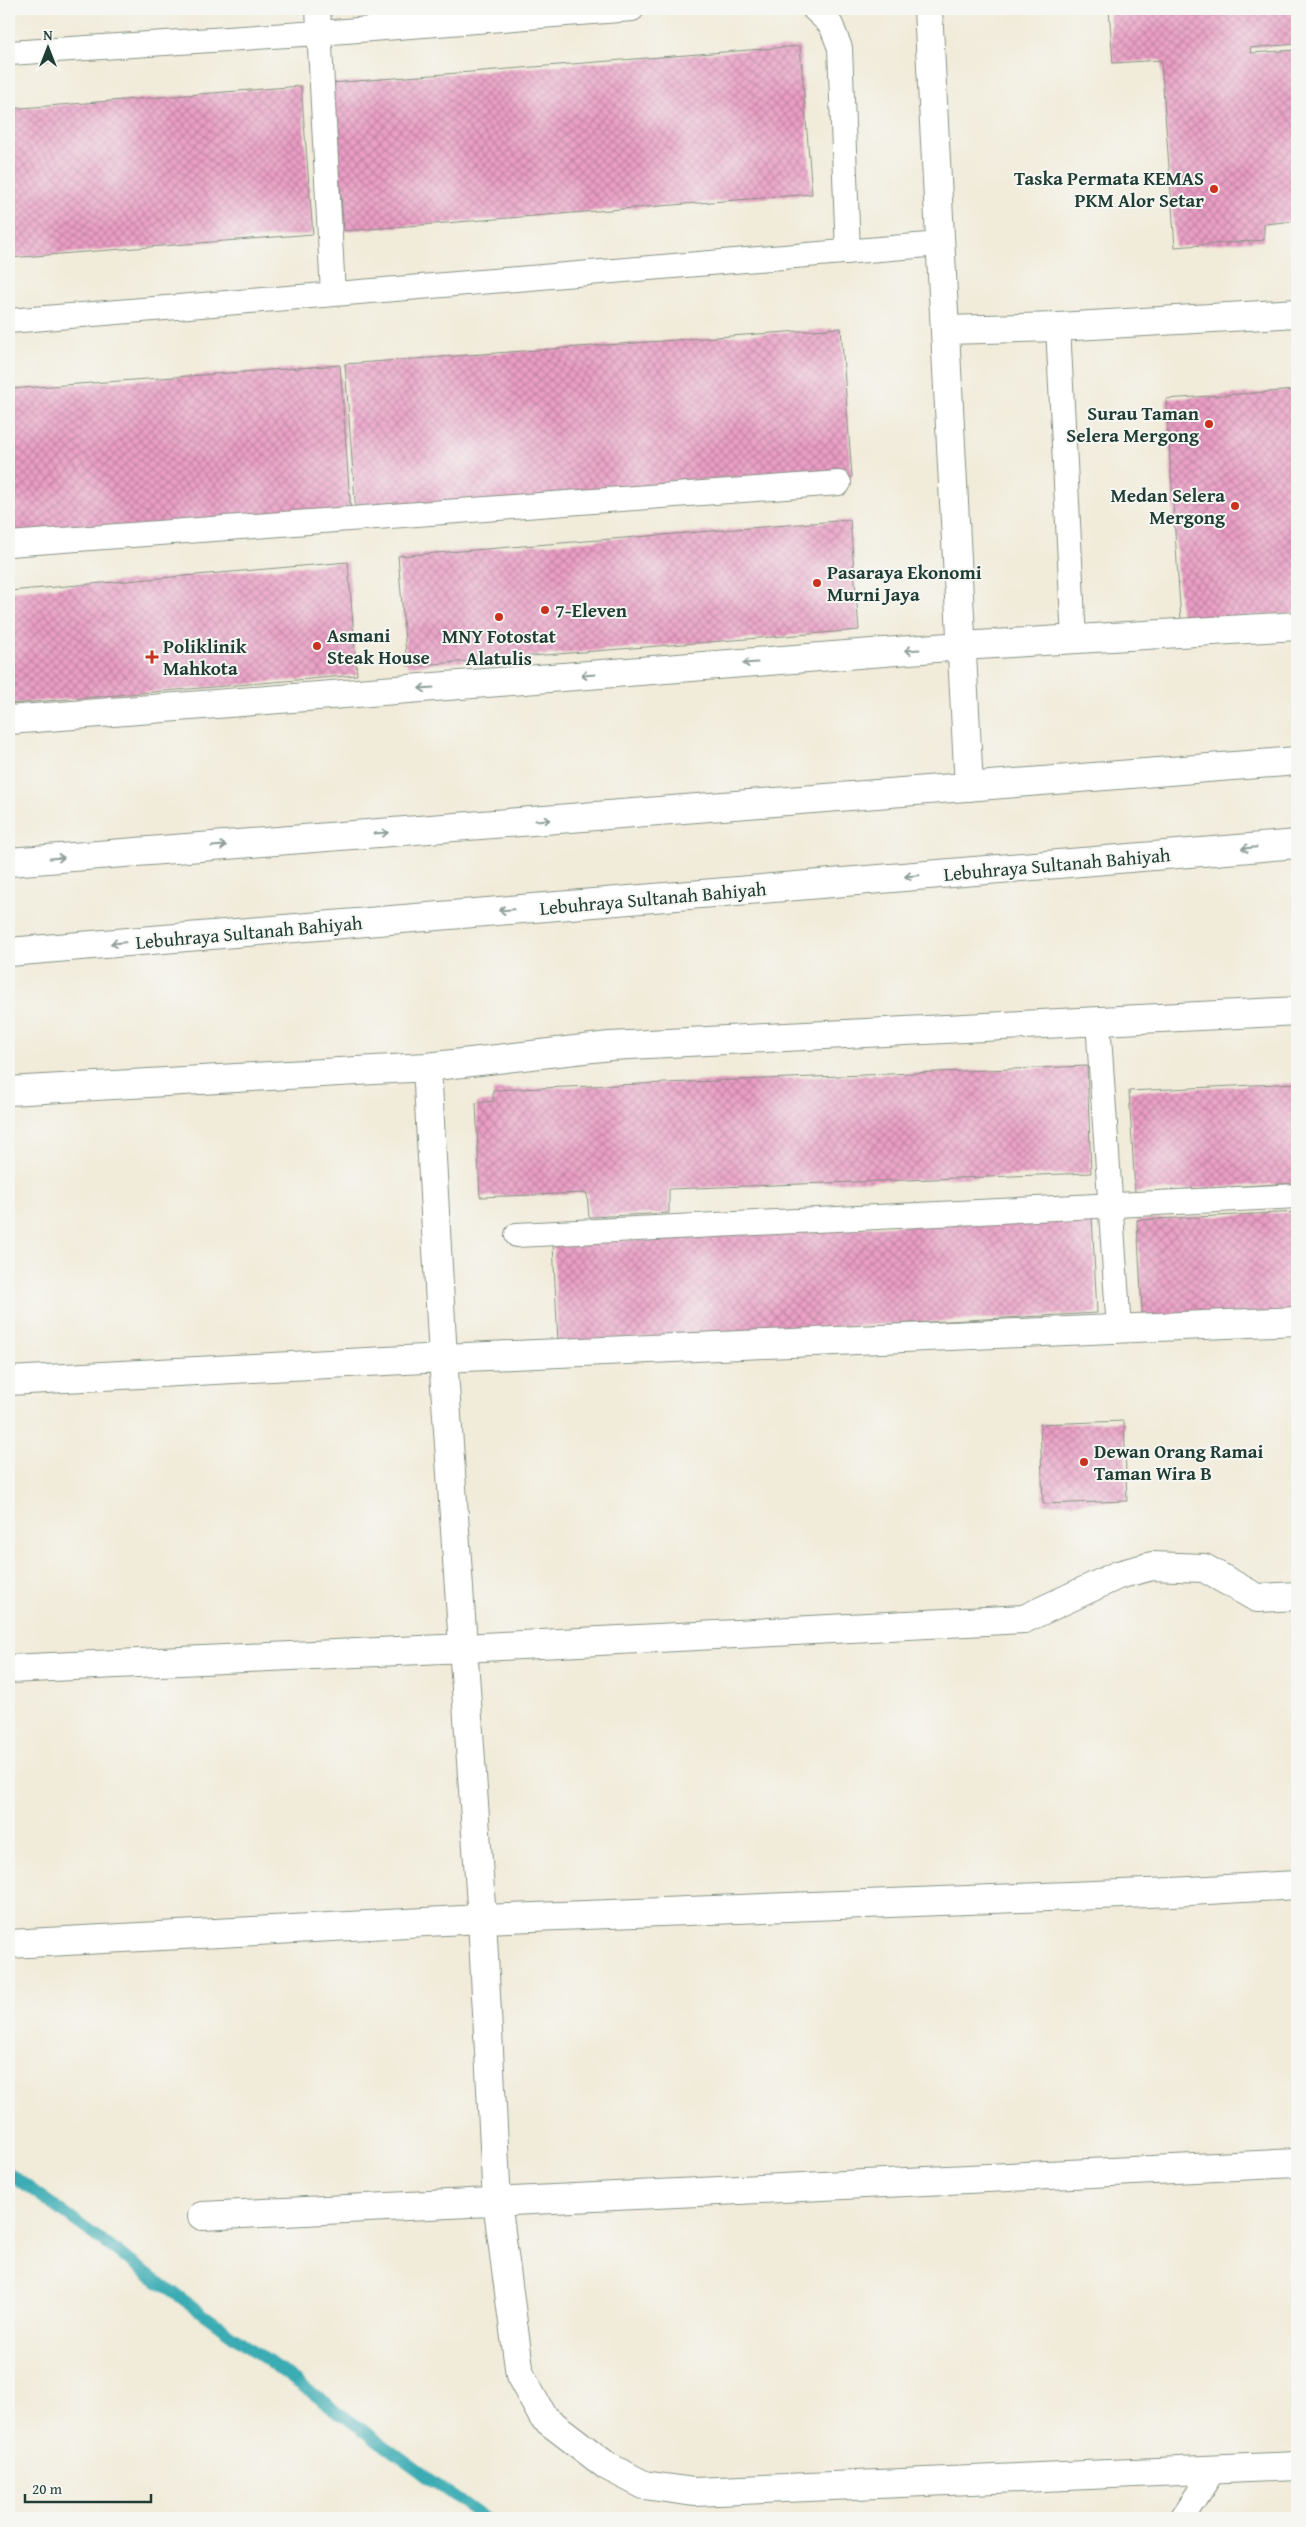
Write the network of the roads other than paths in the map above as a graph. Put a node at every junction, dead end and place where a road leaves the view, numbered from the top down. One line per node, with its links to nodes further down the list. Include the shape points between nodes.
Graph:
1 (318, 9): 5 (lane)
2 (632, 9): 5 (lane)
3 (814, 9): 8 (lane, via 832,25 840,48)
4 (928, 9): 7 (street)
5 (319, 33): 6 (lane); 9 (lane)
6 (9, 53)
7 (940, 244): 8 (lane); 13 (street)
8 (848, 252): 9 (lane)
9 (332, 294): 11 (lane)
10 (1297, 313): 12 (street)
11 (9, 321)
12 (1058, 327): 13 (street); 17 (lane)
13 (945, 330): 18 (street)
14 (839, 483): 15 (lane)
15 (9, 544)
16 (1297, 626): 17 (street)
17 (1074, 640): 18 (street)
18 (961, 646): 19 (street, one-way to 19); 21 (street)
19 (9, 720)
20 (1297, 761): 21 (street)
21 (969, 787): 23 (street, one-way to 21)
22 (1297, 844): 24 (street, Lebuhraya Sultanah Bahiyah, one-way to 24)
23 (9, 862)
24 (9, 952)
25 (1297, 1011): 26 (street)
26 (1098, 1022): 27 (street, via 610,1046); 30 (lane)
27 (427, 1067): 28 (street); 34 (street)
28 (9, 1091)
29 (1297, 1196): 30 (lane)
30 (1110, 1205): 31 (lane); 33 (lane)
31 (517, 1235)
32 (1297, 1321): 33 (street)
33 (1119, 1330): 34 (street)
34 (443, 1358): 35 (street); 37 (street)
35 (9, 1381)
36 (1297, 1596): 37 (street, via 1257,1598 1204,1568 1152,1566 1118,1575 1024,1619)
37 (464, 1648): 38 (street); 40 (street)
38 (9, 1669)
39 (1297, 1885): 40 (street)
40 (482, 1920): 41 (street); 43 (street)
41 (9, 1944)
42 (1297, 2163): 43 (street)
43 (497, 2202): 44 (street); 46 (street, via 520,2375 543,2417 607,2466 644,2485 694,2492)
44 (202, 2216)
45 (1297, 2466): 46 (street)
46 (1213, 2471): 47 (lane)
47 (1182, 2518)

